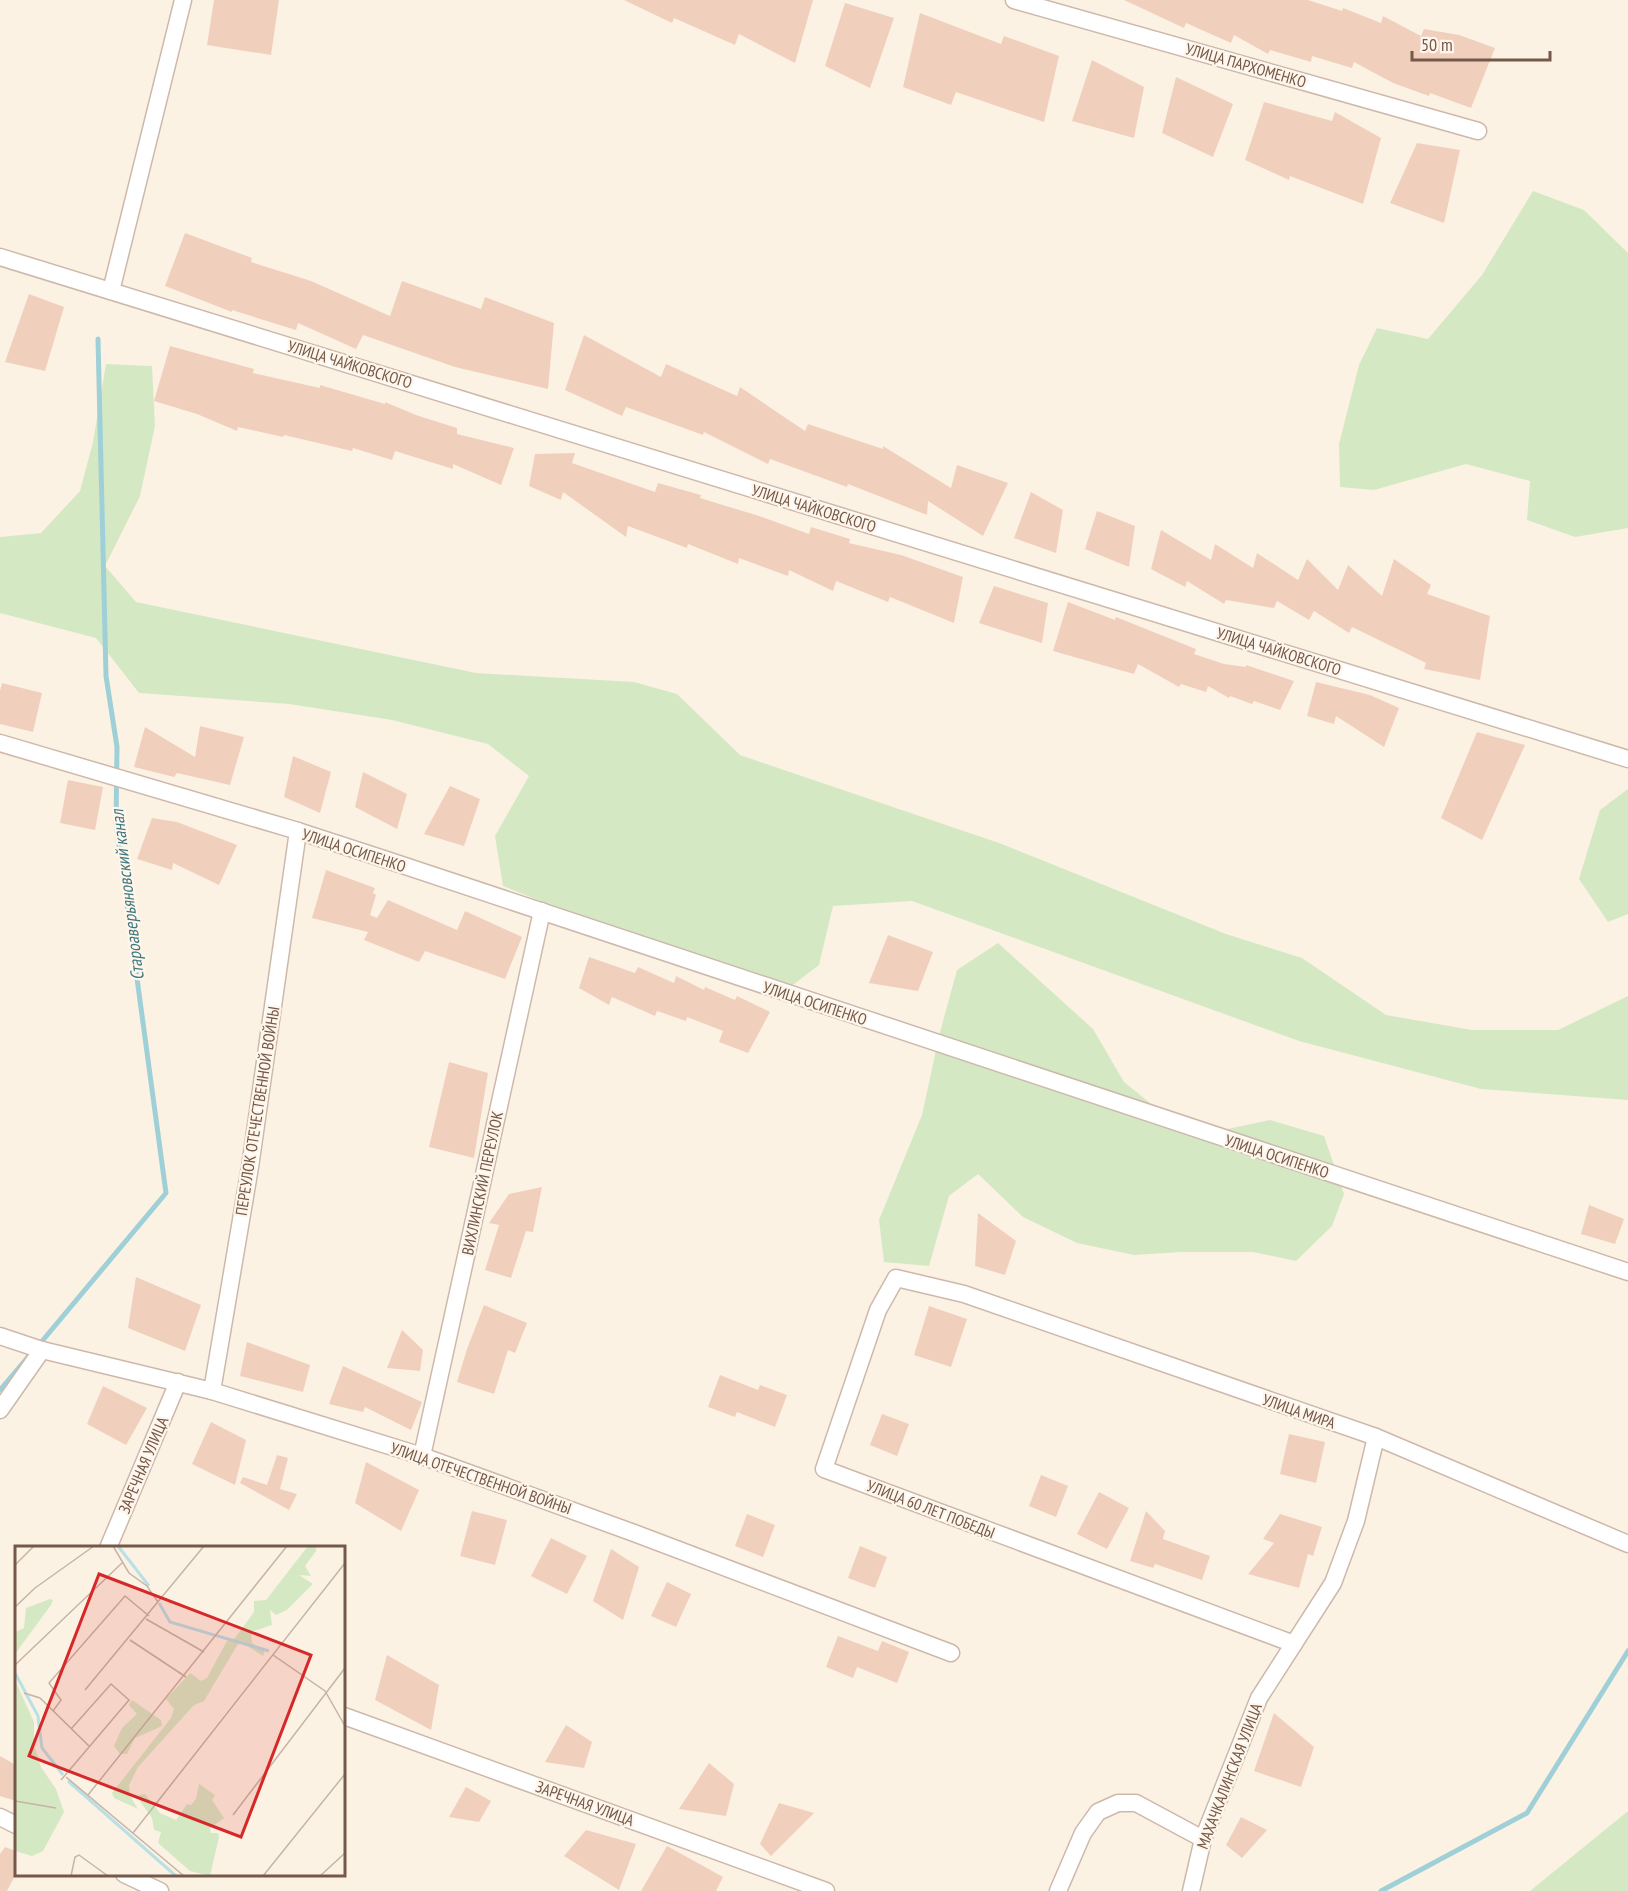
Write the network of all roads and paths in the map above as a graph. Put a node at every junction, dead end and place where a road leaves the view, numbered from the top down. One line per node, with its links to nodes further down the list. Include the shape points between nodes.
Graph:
1 (183, 0): 5 (street)
2 (1014, 0): 3 (street, УЛИЦА ПАРХОМЕНКО)
3 (1478, 131)
4 (0, 257): 5 (street, УЛИЦА ЧАЙКОВСКОГО)
5 (111, 291): 7 (street, УЛИЦА ЧАЙКОВСКОГО)
6 (0, 743): 8 (street, УЛИЦА ОСИПЕНКО)
7 (1628, 759)
8 (298, 831): 9 (street, УЛИЦА ОСИПЕНКО); 15 (street, ПЕРЕУЛОК ОТЕЧЕСТВЕННОЙ ВОЙНЫ, via 250,1167)
9 (542, 911): 10 (street, УЛИЦА ОСИПЕНКО); 18 (street, ВИХЛИНСКИЙ ПЕРЕУЛОК)
10 (1628, 1272)
11 (964, 1294): 17 (street, УЛИЦА МИРА); 21 (street, УЛИЦА 60 ЛЕТ ПОБЕДЫ, via 896,1278 878,1310 824,1469)
12 (0, 1336): 13 (street, УЛИЦА ОТЕЧЕСТВЕННОЙ ВОЙНЫ)
13 (42, 1350): 14 (street, УЛИЦА ОТЕЧЕСТВЕННОЙ ВОЙНЫ); 16 (street)
14 (178, 1382): 15 (street, УЛИЦА ОТЕЧЕСТВЕННОЙ ВОЙНЫ); 20 (street, ЗАРЕЧНАЯ УЛИЦА)
15 (212, 1391): 18 (street, УЛИЦА ОТЕЧЕСТВЕННОЙ ВОЙНЫ)
16 (0, 1410)
17 (1376, 1437): 19 (street, УЛИЦА МИРА); 21 (street, МАХАЧКАЛИНСКАЯ УЛИЦА, via 1356,1521 1334,1582)
18 (422, 1456): 22 (street, УЛИЦА ОТЕЧЕСТВЕННОЙ ВОЙНЫ)
19 (1628, 1544)
20 (109, 1546)
21 (1294, 1644): 26 (street, МАХАЧКАЛИНСКАЯ УЛИЦА, via 1258,1698)
22 (951, 1653)
23 (345, 1716): 29 (street, ЗАРЕЧНАЯ УЛИЦА)
24 (0, 1817): 25 (street)
25 (15, 1824)
26 (1203, 1839): 30 (street, via 1136,1803 1118,1803 1098,1812 1083,1833); 31 (street, МАХАЧКАЛИНСКАЯ УЛИЦА)
27 (126, 1876): 28 (street)
28 (160, 1891)
29 (826, 1891)
30 (1058, 1891)
31 (1191, 1891)

